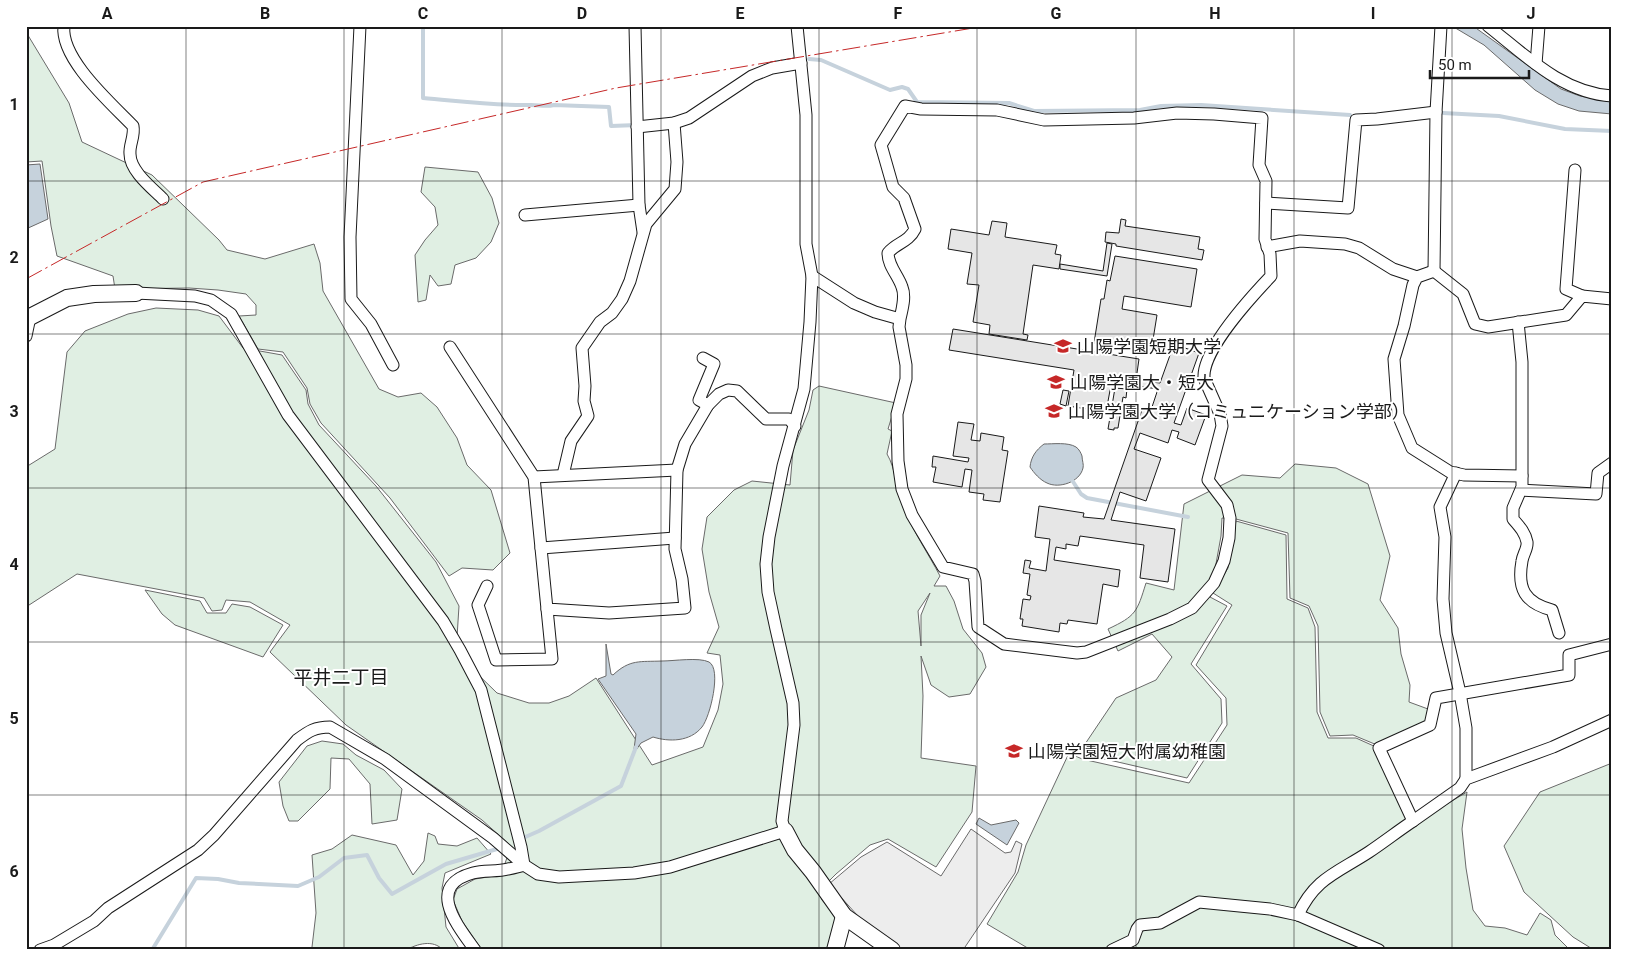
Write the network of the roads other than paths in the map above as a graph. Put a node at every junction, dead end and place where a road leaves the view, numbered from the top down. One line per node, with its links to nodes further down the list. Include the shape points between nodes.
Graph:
1 (64, 26): 15 (street, via 67,46 79,68 133,126 131,162 143,181)
2 (360, 26): 33 (street, via 350,237 351,299 371,324)
3 (635, 26): 13 (street)
4 (797, 26): 8 (street)
5 (1441, 26): 11 (street)
6 (1488, 26): 9 (street)
7 (1539, 26): 9 (street)
8 (801, 63): 12 (street, via 772,68 752,76 689,118); 22 (street, via 806,116 806,244)
9 (1536, 64): 10 (street, via 1570,86)
10 (1612, 96)
11 (1436, 112): 16 (street, via 1356,120 1348,208); 21 (street)
12 (674, 123): 13 (street); 19 (street, via 675,189 646,224)
13 (637, 125): 17 (street)
14 (1574, 170): 25 (street, via 1566,289)
15 (163, 199)
16 (1266, 203): 20 (street); 28 (street, via 1266,181 1259,165 1262,118 1177,113 1134,118 1044,120 997,110 904,106 882,145 893,187 904,198 914,228 911,236 888,253 903,288)
17 (639, 205): 18 (street); 19 (street)
18 (525, 214)
19 (643, 234): 39 (street, via 622,299 582,348 584,401 588,416 571,441)
20 (1267, 247): 23 (street, via 1300,241 1345,244 1359,248 1394,269); 28 (street, via 1271,276 1248,300 1214,347 1203,372 1222,426 1208,480 1227,505 1230,518 1229,538 1218,576 1192,608 1086,652 1004,644 978,627 973,574 943,567 912,515 902,489 898,461 897,414 906,379)
21 (1434, 271): 23 (street); 29 (street, via 1463,294 1475,324 1488,327)
22 (812, 276): 28 (street, via 854,303); 35 (street, via 804,389)
23 (1417, 276): 38 (street, via 1394,359 1398,415 1412,448)
24 (136, 293): 27 (street, via 67,298); 54 (street, via 195,296 211,300 231,314 288,415 443,622 482,690)
25 (1582, 296): 26 (street); 29 (street, via 1566,315)
26 (1612, 299)
27 (28, 318): 30 (street)
28 (900, 319)
29 (1518, 322): 40 (street, via 1522,362)
30 (26, 336)
31 (450, 347): 41 (street)
32 (703, 358): 34 (street, via 714,364 699,400)
33 (393, 365)
34 (708, 405): 35 (street, via 719,394 737,391 766,419 790,419); 37 (street, via 685,444)
35 (795, 426): 53 (street, via 769,537 766,564 768,592 793,703 794,725 782,821)
36 (1612, 463): 42 (street, via 1598,473 1596,494)
37 (677, 470): 39 (street); 43 (street)
38 (1456, 473): 40 (street); 49 (street, via 1440,507 1445,537 1443,599 1446,633)
39 (562, 475): 41 (street)
40 (1522, 476): 42 (street)
41 (534, 477): 44 (street)
42 (1522, 490): 47 (street, via 1513,508 1513,519 1524,531 1528,544 1522,561 1521,585 1526,597 1538,606 1552,610)
43 (675, 538): 44 (street); 46 (street, via 685,608 609,613)
44 (541, 548): 46 (street)
45 (487, 586): 46 (street, via 478,604 496,660 552,659)
46 (547, 609)
47 (1559, 633)
48 (1612, 644): 49 (street, via 1569,655 1569,675)
49 (1460, 694): 51 (street, via 1466,728); 52 (street, via 1436,698 1430,725 1380,748)
50 (1612, 720): 51 (street, via 1553,748)
51 (1466, 778): 52 (street, via 1460,788)
52 (1413, 821): 55 (street, via 1324,879 1305,900)
53 (785, 832): 54 (street, via 679,864 634,873 559,877 538,874); 56 (street, via 794,850)
54 (524, 865): 57 (street, via 493,838 385,759 330,727 321,727 311,729 297,740 198,850 108,908 94,921); 58 (street, via 474,873 453,882 450,887 448,904 452,915)
55 (1298, 915): 61 (street, via 1200,902 1160,923 1140,925 1133,940); 62 (street)
56 (844, 916): 59 (street); 60 (street)
57 (40, 950)
58 (475, 950)
59 (835, 950)
60 (892, 950)
61 (1112, 950)
62 (1379, 950)

